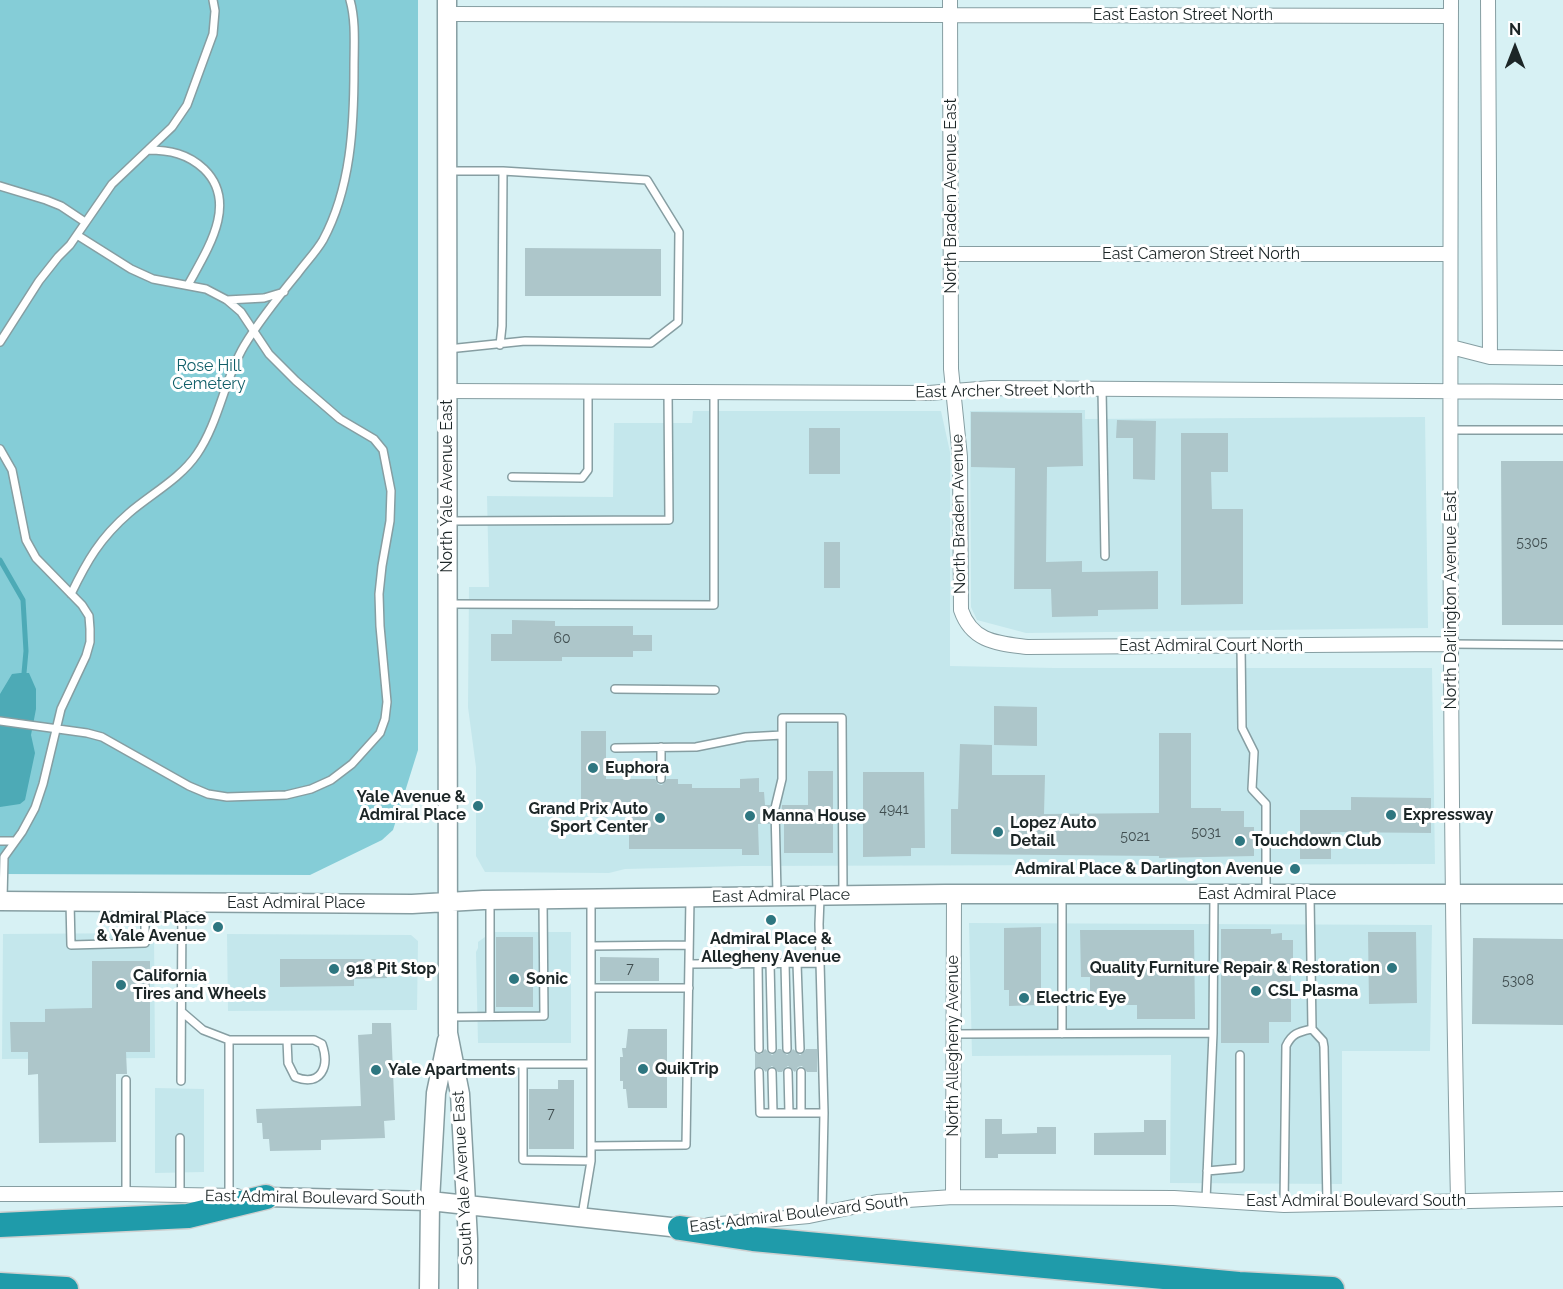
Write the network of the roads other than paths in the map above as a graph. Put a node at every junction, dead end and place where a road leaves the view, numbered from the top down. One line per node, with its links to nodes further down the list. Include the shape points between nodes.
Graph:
1 (213, 0): 8 (lane, via 213,34 187,105 172,127)
2 (350, 0): 17 (lane, via 354,99 346,175 322,242)
3 (1451, 0): 7 (street, North Darlington Avenue East)
4 (1488, 0): 24 (street)
5 (447, 7): 6 (street, East Easton Street North); 9 (main road, North Yale Avenue East)
6 (950, 7): 7 (street, East Easton Street North); 14 (street, North Braden Avenue East)
7 (1451, 16): 15 (street, North Darlington Avenue East)
8 (148, 150): 12 (lane, via 112,183); 16 (lane, via 173,152 196,161 220,195 217,228)
9 (447, 171): 10 (lane); 23 (main road, North Yale Avenue East)
10 (502, 171): 21 (lane); 21 (lane, via 647,180 679,232 679,243 678,322 651,343 525,341)
11 (0, 186): 12 (lane, via 61,206)
12 (85, 222): 13 (lane)
13 (77, 235): 16 (lane, via 153,279); 20 (lane, via 39,281)
14 (951, 254): 15 (street, East Cameron Street North); 31 (street, North Braden Avenue East)
15 (1450, 255): 22 (street, North Darlington Avenue East)
16 (188, 285): 18 (lane)
17 (284, 292): 18 (lane, via 264,298); 19 (lane)
18 (227, 300): 19 (lane)
19 (254, 332): 40 (lane, via 230,376 198,453 184,471 105,536); 49 (lane, via 269,354 318,402 374,439 383,450 391,491 379,594 387,702 380,733 352,764 311,789 286,795 227,797 189,786 102,737)
20 (0, 342)
21 (500, 345): 23 (lane)
22 (1451, 347): 24 (street); 32 (street, North Darlington Avenue East)
23 (447, 349): 27 (main road, North Yale Avenue East)
24 (1490, 357): 25 (street)
25 (1563, 358)
26 (1102, 389): 31 (street, East Archer Street North, via 992,388); 32 (street, East Archer Street North); 39 (lane)
27 (447, 391): 28 (street, East Archer Street North); 38 (main road, North Yale Avenue East)
28 (588, 391): 30 (street, East Archer Street North); 37 (lane, via 588,470 582,478)
29 (714, 391): 30 (street, East Archer Street North); 31 (street, East Archer Street North); 41 (lane, via 714,605)
30 (668, 392): 38 (lane, via 669,520)
31 (954, 392): 42 (street, North Braden Avenue, via 960,457 961,610)
32 (1451, 392): 33 (street, East Archer Street North); 34 (street, North Darlington Avenue East)
33 (1563, 392)
34 (1451, 430): 35 (lane); 43 (street, North Darlington Avenue East)
35 (1563, 430)
36 (0, 449): 40 (lane, via 12,470 26,540 36,558)
37 (512, 477)
38 (447, 522): 41 (main road, North Yale Avenue East)
39 (1105, 556)
40 (71, 594): 49 (lane, via 88,616 90,642)
41 (447, 604): 74 (main road, North Yale Avenue East)
42 (974, 633): 45 (street, East Admiral Court North, via 1027,647)
43 (1450, 644): 44 (lane); 45 (street, East Admiral Court North); 61 (street, North Darlington Avenue East)
44 (1563, 645)
45 (1241, 646): 59 (lane, via 1242,728 1254,752 1252,789 1266,804)
46 (615, 689): 47 (lane)
47 (715, 690)
48 (0, 721): 49 (lane)
49 (56, 729): 55 (lane, via 43,784)
50 (782, 735): 51 (lane, via 696,747); 64 (lane, via 782,718 842,718); 65 (lane, via 782,779 775,808)
51 (661, 747): 52 (lane); 53 (lane)
52 (615, 748)
53 (661, 779)
54 (0, 841): 55 (lane)
55 (15, 841): 70 (lane, via 4,857)
56 (1214, 893): 58 (main road, East Admiral Place); 59 (main road, East Admiral Place); 92 (lane)
57 (954, 894): 58 (main road, East Admiral Place); 64 (main road, East Admiral Place); 90 (street, North Allegheny Avenue)
58 (1062, 894): 91 (lane)
59 (1266, 894): 60 (main road, East Admiral Place)
60 (1310, 894): 61 (main road, East Admiral Place); 89 (lane)
61 (1453, 894): 62 (main road, East Admiral Place); 125 (street, North Darlington Avenue East)
62 (1563, 894)
63 (820, 895): 64 (main road, East Admiral Place); 65 (main road, East Admiral Place); 81 (lane)
64 (843, 895)
65 (777, 896): 66 (main road, East Admiral Place)
66 (690, 898): 69 (main road, East Admiral Place); 75 (lane)
67 (490, 900): 68 (main road, East Admiral Place); 74 (main road, East Admiral Place); 87 (lane)
68 (543, 900): 69 (main road, East Admiral Place); 87 (lane, via 544,1016)
69 (591, 900): 76 (lane)
70 (2, 902): 71 (main road, East Admiral Place)
71 (70, 902): 72 (main road, East Admiral Place); 72 (lane, via 71,945 145,943)
72 (145, 902): 73 (main road, East Admiral Place)
73 (182, 902): 74 (main road, East Admiral Place); 86 (lane)
74 (447, 902): 83 (main road, North Yale Avenue East)
75 (690, 945): 76 (lane); 82 (lane)
76 (591, 946): 84 (lane)
77 (758, 963): 78 (lane); 82 (lane); 95 (lane)
78 (770, 963): 79 (lane); 96 (lane)
79 (785, 963): 80 (lane); 97 (lane)
80 (797, 963): 81 (lane); 98 (lane)
81 (820, 963): 112 (lane)
82 (689, 964): 85 (lane)
83 (448, 972): 88 (main road, South Yale Avenue East)
84 (591, 988): 85 (lane); 102 (lane)
85 (689, 988): 114 (lane, via 686,1145)
86 (182, 1012): 93 (lane, via 203,1030); 108 (lane)
87 (490, 1016): 88 (lane)
88 (448, 1025): 100 (main road, South Yale Avenue East); 126 (main road, South Yale Avenue East, via 436,1093)
89 (1312, 1029): 127 (lane, via 1324,1047); 129 (lane, via 1296,1033 1286,1046)
90 (953, 1034): 91 (lane); 122 (street, North Allegheny Avenue)
91 (1062, 1034): 92 (lane)
92 (1213, 1034): 116 (lane)
93 (229, 1040): 94 (lane); 120 (lane)
94 (287, 1040): 94 (lane, via 314,1040 322,1044 326,1065 318,1076 303,1080 295,1077 288,1063)
95 (759, 1049)
96 (772, 1049)
97 (787, 1049)
98 (800, 1049)
99 (1240, 1055): 116 (lane, via 1240,1168)
100 (455, 1064): 101 (lane); 128 (main road, South Yale Avenue East)
101 (523, 1064): 102 (lane); 115 (lane, via 523,1160)
102 (591, 1064): 114 (lane)
103 (759, 1072): 109 (lane, via 760,1113)
104 (772, 1072): 109 (lane)
105 (788, 1072): 110 (lane)
106 (801, 1072): 111 (lane)
107 (126, 1080): 118 (lane)
108 (181, 1081)
109 (773, 1113): 110 (lane)
110 (789, 1113): 111 (lane)
111 (801, 1113): 112 (lane)
112 (824, 1113): 130 (lane)
113 (180, 1138): 119 (lane)
114 (591, 1146): 115 (lane)
115 (591, 1161): 131 (lane)
116 (1207, 1171): 124 (lane)
117 (0, 1194): 118 (street, East Admiral Boulevard South)
118 (126, 1194): 119 (street, East Admiral Boulevard South)
119 (180, 1195): 120 (street, East Admiral Boulevard South)
120 (229, 1196): 121 (street, East Admiral Boulevard South)
121 (266, 1197): 126 (main road, East Admiral Boulevard South); 132 (highway, via 188,1216)
122 (953, 1197): 124 (street, East Admiral Boulevard South); 130 (street, East Admiral Boulevard South, via 877,1202)
123 (1563, 1199): 125 (street, East Admiral Boulevard South)
124 (1206, 1200): 129 (street, East Admiral Boulevard South)
125 (1458, 1200): 127 (street, East Admiral Boulevard South)
126 (430, 1201): 128 (main road, East Admiral Boulevard South); 136 (main road, South Yale Avenue East)
127 (1326, 1204): 129 (street, East Admiral Boulevard South)
128 (466, 1205): 131 (main road, East Admiral Boulevard South); 137 (main road, South Yale Avenue East)
129 (1284, 1205)
130 (822, 1214): 133 (street, East Admiral Boulevard South)
131 (581, 1218): 133 (main road, East Admiral Boulevard South)
132 (0, 1225)
133 (680, 1228): 138 (highway, via 753,1239 1239,1284)
134 (0, 1285): 135 (highway)
135 (66, 1289)
136 (429, 1289)
137 (468, 1289)
138 (1332, 1289)

